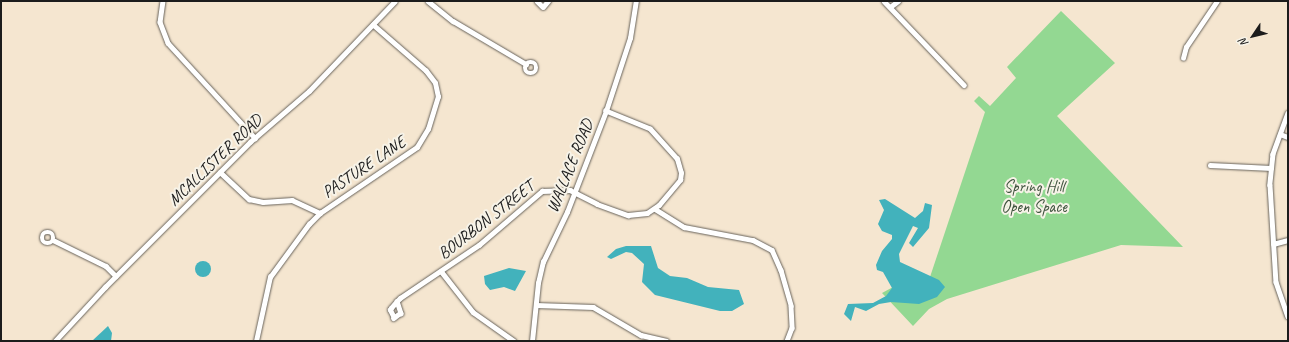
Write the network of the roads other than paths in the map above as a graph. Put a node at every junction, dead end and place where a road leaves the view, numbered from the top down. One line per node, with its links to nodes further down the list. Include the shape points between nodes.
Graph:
1 (163, 1): 19 (street, via 160,22 168,43)
2 (395, 1): 11 (street, MCALLISTER ROAD)
3 (428, 1): 13 (street, via 453,21)
4 (537, 1): 5 (street, via 543,7)
5 (548, 1)
6 (636, 1): 15 (street, WALLACE ROAD, via 632,31)
7 (884, 1): 10 (street)
8 (898, 1): 10 (street)
9 (1217, 1): 12 (street, via 1186,47)
10 (890, 7): 14 (street)
11 (373, 25): 19 (street, MCALLISTER ROAD, via 309,91); 25 (street, PASTURE LANE, via 431,76 438,90 436,104 425,136 417,147)
12 (1183, 58)
13 (526, 64)
14 (964, 85)
15 (606, 111): 23 (street, WALLACE ROAD); 24 (street, via 650,129 677,159 680,180 672,193)
16 (1288, 113): 17 (street)
17 (1280, 134): 18 (street); 21 (street)
18 (1288, 137)
19 (254, 138): 22 (street, MCALLISTER ROAD)
20 (1210, 165): 21 (street)
21 (1271, 168): 28 (street)
22 (220, 172): 25 (street, via 249,199 263,202 292,200); 30 (street, MCALLISTER ROAD)
23 (574, 192): 24 (street, via 621,214 636,215); 29 (street, BOURBON STREET, via 563,189 542,191 479,245); 32 (street, WALLACE ROAD, via 543,262)
24 (655, 209): 39 (street, via 684,227 753,240 772,250 781,270 791,306 792,328)
25 (320, 213): 35 (street, PASTURE LANE, via 270,277)
26 (53, 240): 30 (street, via 106,266)
27 (1288, 240): 28 (street)
28 (1273, 244): 33 (street, via 1278,293)
29 (441, 271): 31 (street, BOURBON STREET); 36 (street, via 473,312)
30 (116, 276): 34 (street, MCALLISTER ROAD)
31 (397, 301)
32 (536, 305): 37 (street, WALLACE ROAD); 38 (street, via 593,307 641,335)
33 (1288, 316)
34 (55, 341)
35 (256, 341)
36 (514, 341)
37 (532, 341)
38 (666, 341)
39 (787, 341)

